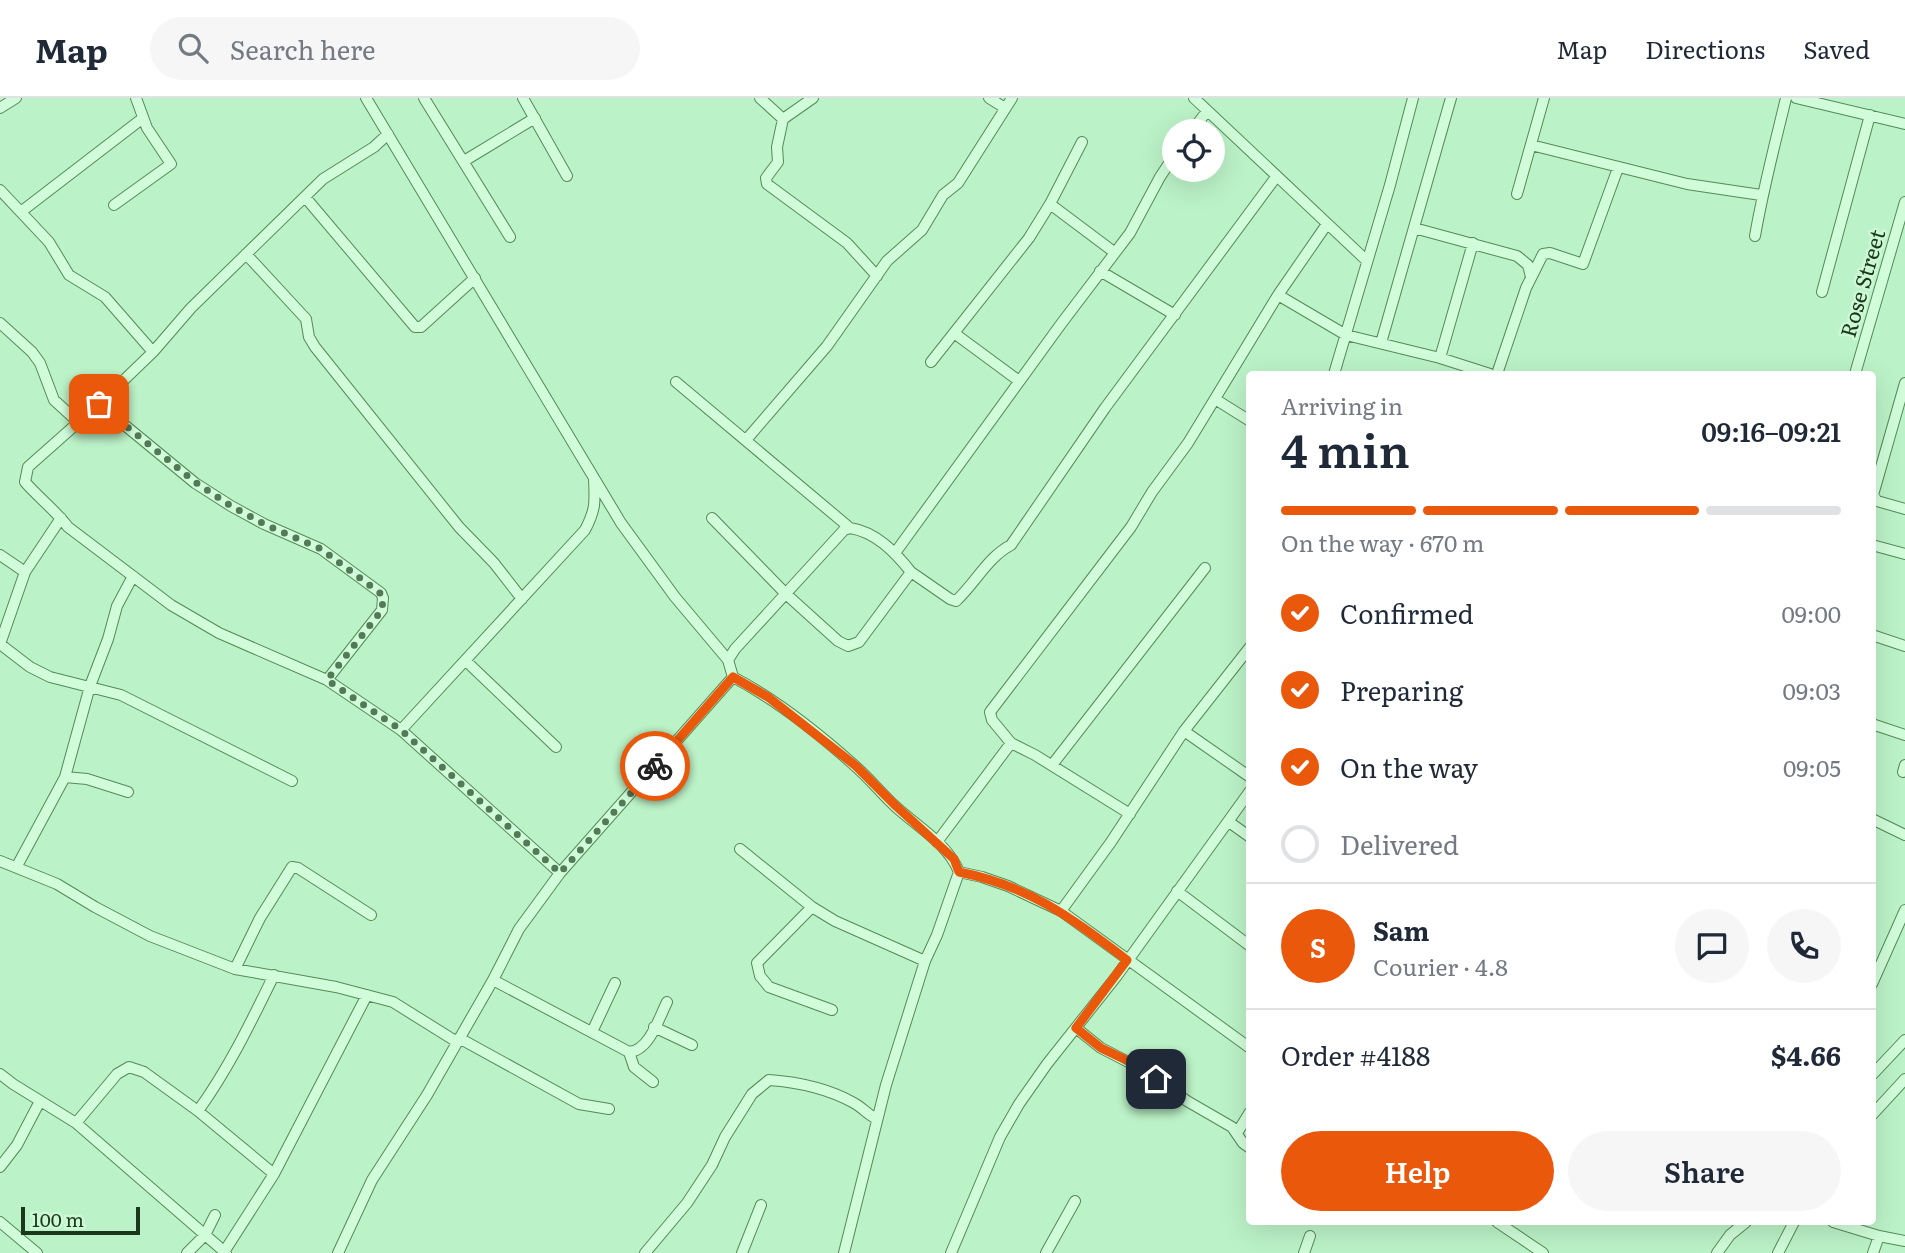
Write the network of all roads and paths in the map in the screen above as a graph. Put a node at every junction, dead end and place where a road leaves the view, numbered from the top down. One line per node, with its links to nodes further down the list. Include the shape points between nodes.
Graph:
1 (16, 98): 16 (street)
2 (136, 98): 20 (street)
3 (366, 98): 25 (street)
4 (424, 98): 28 (street)
5 (523, 98): 21 (street)
6 (760, 98): 22 (street)
7 (813, 98): 22 (street)
8 (989, 98): 17 (street)
9 (1012, 98): 17 (street)
10 (1194, 98): 18 (street)
11 (1413, 98): 48 (street)
12 (1451, 98): 42 (street)
13 (1544, 98): 27 (street)
14 (1786, 98): 35 (street)
15 (1796, 98): 19 (street)
16 (0, 108)
17 (1004, 108): 50 (street, via 922,230)
18 (1207, 111): 23 (street); 32 (street)
19 (1870, 115): 24 (street); 53 (street)
20 (143, 118): 39 (street, via 171,164); 40 (street)
21 (535, 118): 28 (street); 31 (street)
22 (783, 119): 50 (street, via 778,162 766,178 767,184 847,243)
23 (1201, 119)
24 (1905, 124)
25 (388, 134): 36 (street); 52 (street)
26 (1082, 142): 38 (street)
27 (1531, 145): 29 (street); 34 (street)
28 (464, 161): 44 (street)
29 (1618, 168): 35 (street); 51 (street, via 1583,264 1543,254)
30 (1162, 174): 46 (street, via 1130,233)
31 (567, 176)
32 (1276, 177): 41 (street); 55 (street)
33 (0, 190): 40 (street)
34 (1517, 194)
35 (1761, 195): 43 (street)
36 (305, 197): 47 (street); 52 (street, via 415,327 421,327)
37 (1905, 202): 68 (street, Rose Street)
38 (1050, 204): 46 (street); 57 (street)
39 (114, 205)
40 (22, 211): 60 (street, via 69,275 105,297)
41 (1327, 224): 48 (street); 54 (street)
42 (1414, 228): 45 (street); 59 (street)
43 (1755, 236)
44 (510, 237)
45 (1473, 243): 51 (street, via 1523,259); 61 (street)
46 (1114, 252): 49 (street)
47 (246, 254): 60 (street); 93 (street, via 306,319 315,347)
48 (1366, 260): 58 (street)
49 (1100, 271): 55 (street); 70 (street)
50 (877, 276): 76 (street, via 827,346)
51 (1531, 277): 67 (street)
52 (475, 278): 77 (street)
53 (1822, 292)
54 (1278, 295): 58 (street); 72 (street)
55 (1175, 316): 90 (street, via 1011,545 999,552 956,601)
56 (0, 323): 75 (street, via 33,352 54,400)
57 (954, 333): 62 (street); 70 (street)
58 (1346, 335): 59 (street); 64 (street)
59 (1381, 343): 61 (street)
60 (153, 352): 73 (street)
61 (1440, 358): 63 (street)
62 (931, 362)
63 (1454, 363): 65 (street); 66 (street)
64 (1335, 371)
65 (1451, 371)
66 (1480, 371)
67 (1498, 371)
68 (1856, 371)
69 (676, 382): 76 (street)
70 (1019, 382): 85 (street)
71 (1905, 383): 78 (street)
72 (1215, 400): 74 (street); 106 (street, via 1130,527 995,703 992,720)
73 (99, 404): 75 (street); 100 (street, via 195,482 264,524 321,549 380,593 382,610)
74 (1246, 419)
75 (77, 421): 81 (street, via 25,472 24,482)
76 (746, 440): 83 (street)
77 (594, 475): 93 (street, via 594,513 585,530); 97 (street, via 621,523)
78 (1876, 481)
79 (1876, 499): 80 (street)
80 (1905, 509)
81 (61, 518): 89 (street); 91 (street)
82 (712, 518): 92 (street)
83 (850, 528): 85 (street, via 871,535); 92 (street)
84 (1876, 546): 86 (street)
85 (895, 553): 90 (street)
86 (1905, 554)
87 (0, 555): 89 (street)
88 (1205, 568): 108 (street)
89 (25, 572): 101 (street, via 0,644 50,677)
90 (911, 572): 92 (street, via 859,642 848,646)
91 (132, 576): 100 (street, via 219,633); 101 (street)
92 (786, 594): 97 (street)
93 (522, 599): 98 (street)
94 (1876, 636): 95 (street)
95 (1905, 646)
96 (1246, 652): 104 (street)
97 (728, 660): 99 (street)
98 (466, 661): 103 (street); 107 (street)
99 (733, 677): 119 (street, via 797,718); 124 (street)
100 (327, 680): 103 (street)
101 (90, 686): 110 (street); 111 (street, via 121,695)
102 (1876, 725): 105 (street)
103 (401, 730): 124 (street)
104 (1184, 731): 109 (street); 114 (street)
105 (1905, 735)
106 (1011, 743): 108 (street); 119 (street)
107 (556, 747)
108 (1052, 765): 114 (street)
109 (1246, 773)
110 (65, 777): 112 (street); 122 (street)
111 (292, 780)
112 (128, 792)
113 (1246, 797): 116 (street)
114 (1130, 814): 128 (street)
115 (1876, 821): 118 (street)
116 (1229, 822): 117 (street); 125 (street)
117 (1246, 834)
118 (1905, 835)
119 (937, 842): 123 (street, via 954,859)
120 (740, 849): 126 (street)
121 (0, 861): 122 (street)
122 (17, 866): 133 (street, via 150,936)
123 (959, 872): 128 (street, via 1008,886); 132 (street)
124 (560, 873): 136 (street, via 519,929)
125 (1177, 891): 130 (street); 131 (street)
126 (812, 907): 132 (street); 140 (street, via 757,963 769,987)
127 (1905, 910): 135 (street)
128 (1061, 911): 131 (street)
129 (371, 915): 133 (street, via 292,867)
130 (1246, 943)
131 (1127, 960): 142 (street); 147 (street)
132 (925, 961): 158 (street)
133 (235, 969): 134 (street)
134 (274, 975): 138 (street); 155 (street, via 238,1048)
135 (1876, 975)
136 (493, 980): 143 (street); 144 (street)
137 (615, 983): 143 (street)
138 (367, 995): 144 (street, via 393,1002); 163 (street)
139 (667, 1002): 141 (street)
140 (832, 1010)
141 (654, 1027): 146 (street); 148 (street, via 643,1046)
142 (1076, 1028): 160 (street); 183 (street, via 1000,1136)
143 (592, 1032): 148 (street)
144 (458, 1040): 154 (street, via 579,1104); 179 (street, via 372,1180)
145 (1905, 1040): 149 (street)
146 (692, 1045)
147 (1246, 1045)
148 (629, 1052): 152 (street, via 634,1067)
149 (1876, 1071)
150 (0, 1074): 153 (street)
151 (1905, 1079): 156 (street)
152 (653, 1082)
153 (40, 1101): 159 (street); 162 (street)
154 (609, 1109)
155 (198, 1111): 159 (street, via 144,1072 129,1067 117,1074); 163 (street)
156 (1876, 1111)
157 (1246, 1118): 160 (street)
158 (877, 1119): 180 (street, via 834,1095 769,1080 752,1094 687,1203); 182 (street)
159 (76, 1123): 172 (street)
160 (1237, 1133): 161 (street)
161 (1246, 1145)
162 (0, 1167)
163 (274, 1174): 176 (street)
164 (1075, 1201): 184 (street)
165 (761, 1205): 181 (street)
166 (215, 1215): 172 (street)
167 (0, 1222): 177 (street)
168 (1501, 1225): 186 (street)
169 (1743, 1225): 187 (street)
170 (1792, 1225): 188 (street)
171 (1843, 1225): 174 (street)
172 (205, 1235): 176 (street); 178 (street)
173 (1310, 1236): 185 (street)
174 (1879, 1236): 175 (street); 189 (street)
175 (1905, 1241)
176 (225, 1252)
177 (37, 1253)
178 (187, 1253)
179 (338, 1253)
180 (645, 1253)
181 (742, 1253)
182 (844, 1253)
183 (951, 1253)
184 (1045, 1253)
185 (1304, 1253)
186 (1543, 1253)
187 (1717, 1253)
188 (1778, 1253)
189 (1873, 1253)

